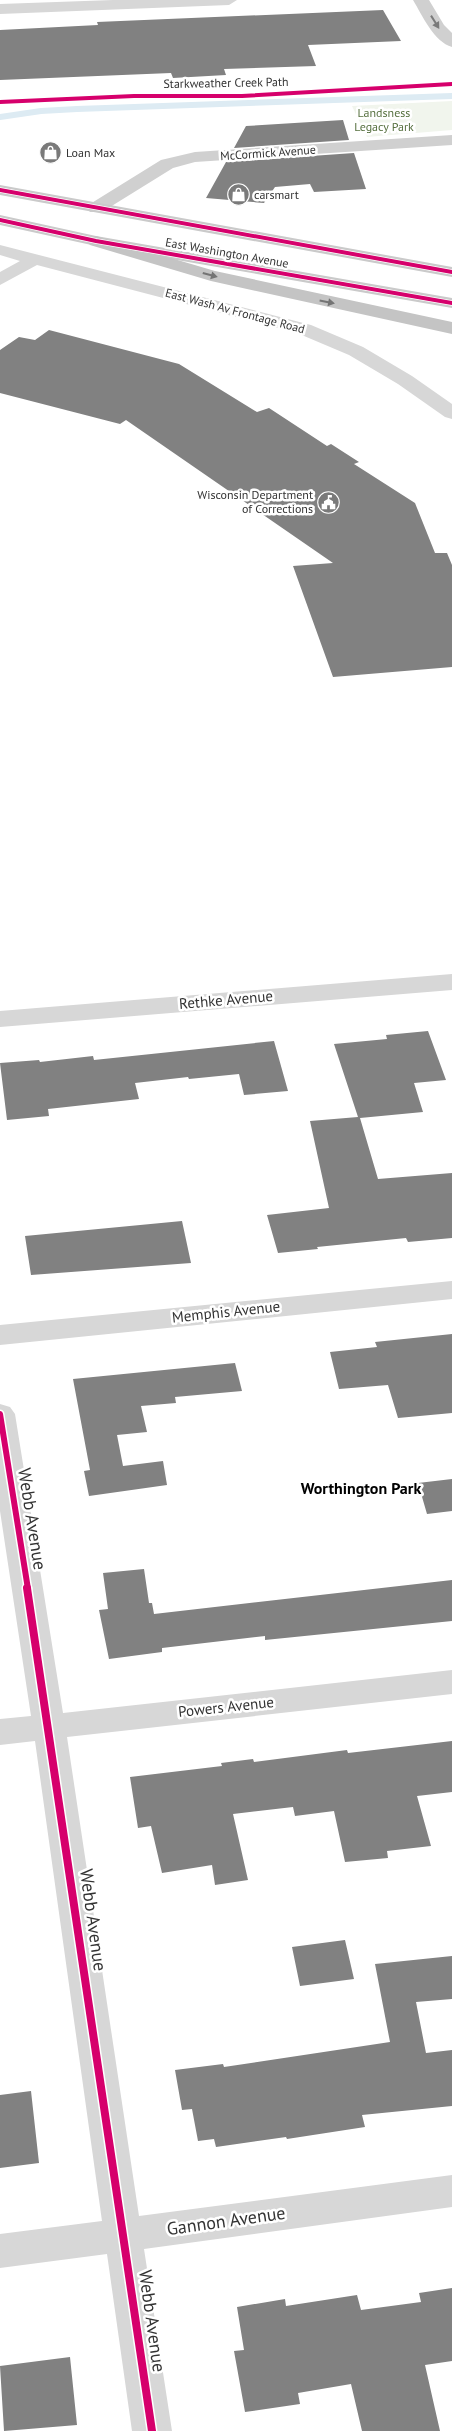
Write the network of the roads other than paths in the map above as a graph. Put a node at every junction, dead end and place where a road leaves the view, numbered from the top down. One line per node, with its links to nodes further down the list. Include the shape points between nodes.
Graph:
1 (229, 0): 4 (street)
2 (421, 0): 6 (street, one-way to 6, via 438,28)
3 (438, 0): 5 (street)
4 (0, 9)
5 (452, 25)
6 (452, 42)
7 (452, 140): 9 (street, McCormick Avenue, via 195,157 167,164)
8 (0, 190): 9 (main road, East Washington Avenue)
9 (96, 208): 14 (main road, East Washington Avenue)
10 (0, 220): 11 (main road, East Washington Avenue)
11 (96, 241): 16 (main road, East Washington Avenue); 17 (highway, one-way to 17, via 211,276)
12 (0, 250): 13 (street, East Wash Av Frontage Road)
13 (36, 259): 15 (street); 18 (street, East Wash Av Frontage Road, via 304,329 356,351)
14 (452, 272)
15 (0, 280)
16 (452, 303)
17 (452, 328)
18 (452, 413)
19 (452, 982): 20 (street, Rethke Avenue)
20 (0, 1019)
21 (452, 1290): 22 (street, Memphis Avenue)
22 (0, 1335)
23 (0, 1414): 25 (street, Webb Avenue)
24 (452, 1682): 25 (street, Powers Avenue)
25 (49, 1726): 26 (street, Powers Avenue); 28 (street, Webb Avenue)
26 (0, 1732)
27 (452, 2190): 28 (street, Gannon Avenue)
28 (124, 2234): 29 (street, Gannon Avenue); 30 (street, Webb Avenue)
29 (0, 2251)
30 (152, 2431)

